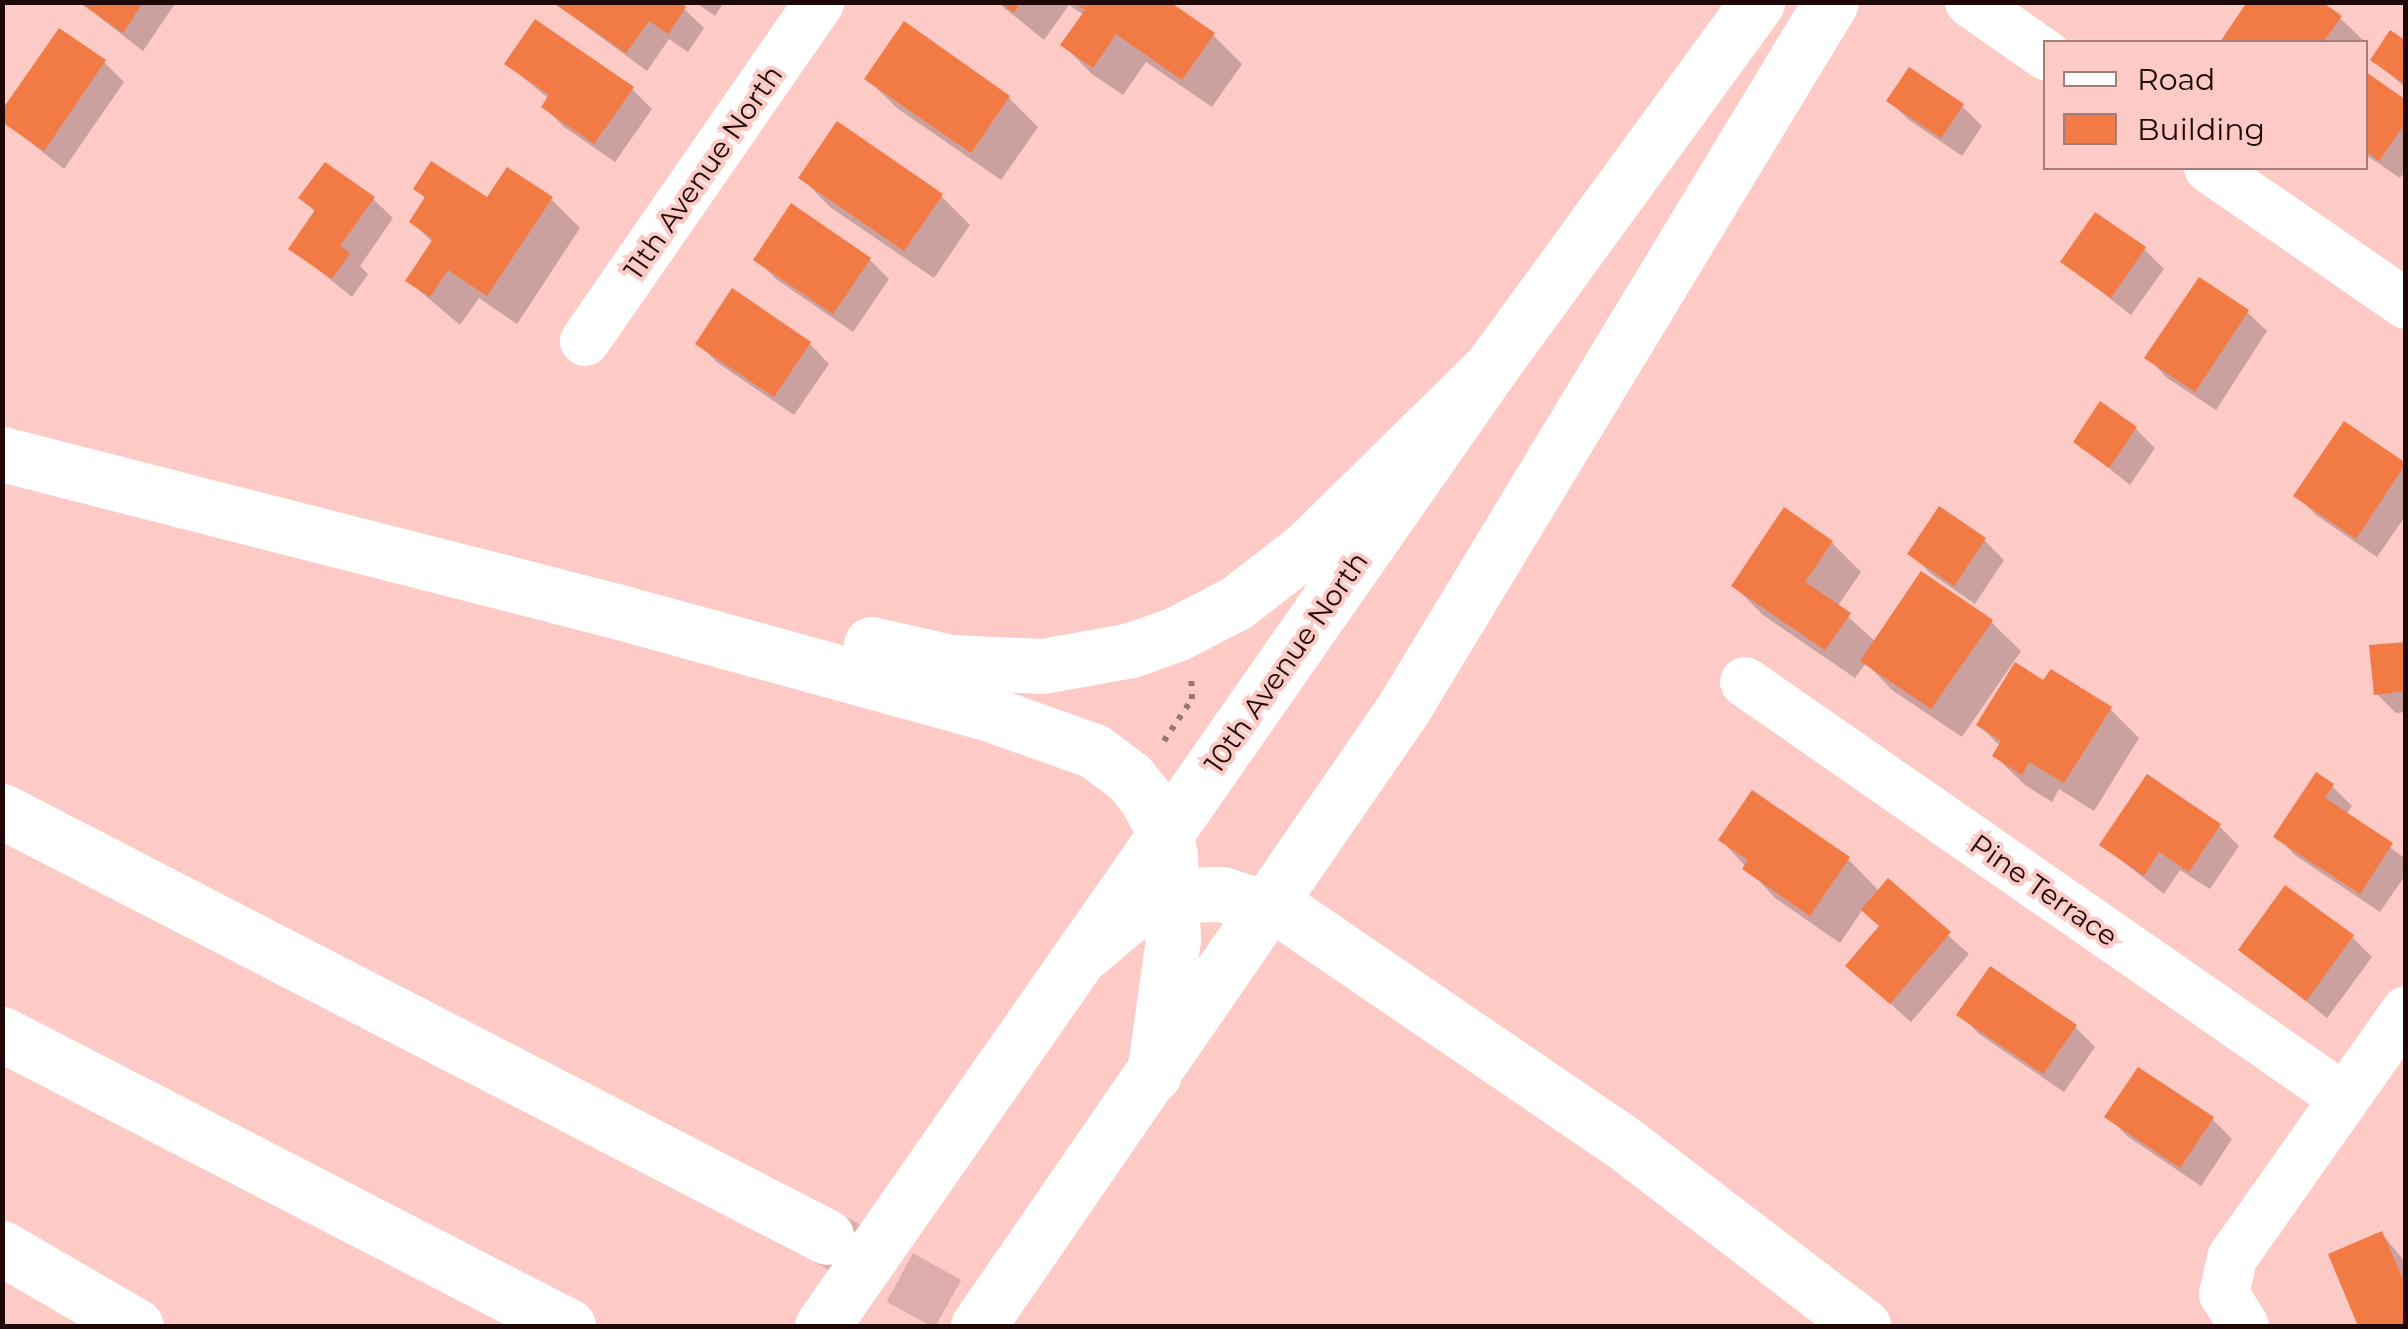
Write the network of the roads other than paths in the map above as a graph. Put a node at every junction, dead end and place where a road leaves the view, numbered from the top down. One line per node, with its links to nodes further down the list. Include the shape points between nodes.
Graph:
1 (820, 2): 8 (street, 11th Avenue North)
2 (1757, 2): 9 (main road, 10th Avenue North)
3 (1831, 2): 16 (main road, via 1454,629)
4 (1970, 2): 5 (street)
5 (2043, 53)
6 (2211, 170): 7 (street)
7 (2406, 304)
8 (586, 341)
9 (1492, 366): 11 (main road, via 1282,569 1217,614 1131,650 1075,662 980,665 804,628); 14 (main road, 10th Avenue North)
10 (2, 454): 11 (main road)
11 (616, 611): 14 (main road, via 1071,741 1129,777)
12 (1745, 682): 21 (street, Pine Terrace)
13 (2, 811): 22 (main road)
14 (1166, 835): 15 (main road); 17 (main road, 10th Avenue North)
15 (1173, 895): 16 (main road, via 1206,892); 17 (main road, via 1126,918); 20 (main road, via 1174,939)
16 (1268, 906): 20 (main road); 28 (main road, via 1307,926 1629,1148)
17 (1086, 952): 26 (main road, 10th Avenue North)
18 (2406, 1010): 21 (street)
19 (2, 1034): 25 (main road)
20 (1154, 1074): 27 (main road)
21 (2344, 1098): 29 (street, via 2232,1258 2224,1294)
22 (827, 1237)
23 (2, 1248): 24 (main road)
24 (136, 1326)
25 (568, 1326)
26 (822, 1326)
27 (978, 1326)
28 (1863, 1326)
29 (2244, 1326)

